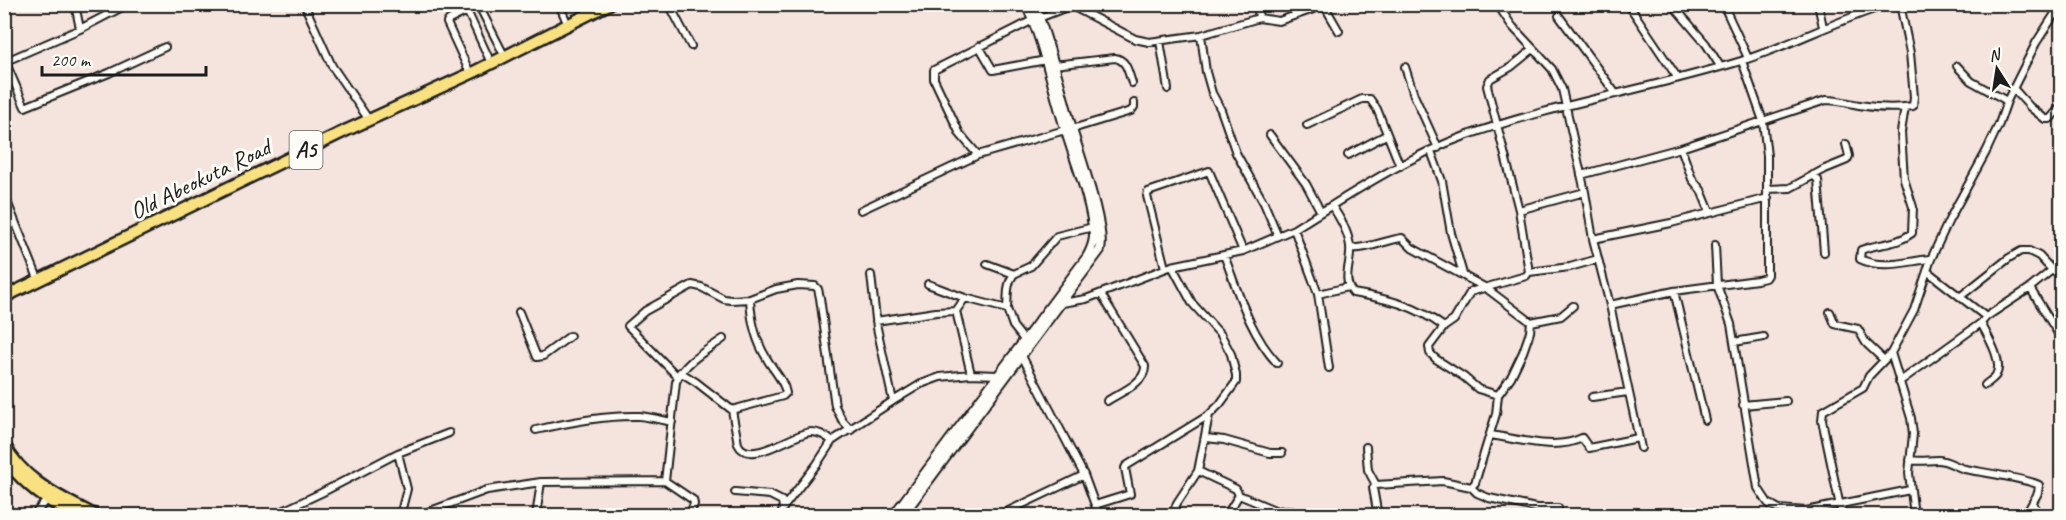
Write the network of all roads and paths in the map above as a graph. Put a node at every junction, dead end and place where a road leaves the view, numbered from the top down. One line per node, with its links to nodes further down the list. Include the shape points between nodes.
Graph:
1 (75, 4): 29 (street)
2 (128, 4): 29 (street)
3 (304, 4): 57 (street, via 332,66)
4 (478, 4): 37 (street)
5 (559, 4): 27 (street)
6 (609, 4): 27 (highway, Old Abeokuta Road / A5)
7 (669, 4): 33 (street)
8 (1026, 4): 25 (street)
9 (1034, 4): 25 (street)
10 (1257, 4): 24 (street)
11 (1497, 4): 36 (street)
12 (1628, 4): 47 (street)
13 (1672, 4): 43 (street)
14 (1723, 4): 38 (street)
15 (1818, 4): 28 (street)
16 (1890, 4): 28 (street)
17 (1900, 4): 56 (street, via 1914,97 1913,106)
18 (2051, 4): 22 (street)
19 (1071, 5): 25 (street); 32 (street, via 1135,39)
20 (1325, 5): 24 (street, via 1279,21); 30 (street)
21 (465, 8): 41 (street); 46 (street, via 447,23)
22 (2056, 12): 26 (street); 49 (street)
23 (1559, 16): 51 (street)
24 (1259, 18): 31 (street)
25 (1036, 19): 34 (street); 39 (street); 42 (street)
26 (2061, 20)
27 (568, 25): 37 (highway, Old Abeokuta Road / A5)
28 (1823, 27): 38 (street)
29 (80, 29): 40 (street)
30 (1339, 31)
31 (1201, 35): 32 (street); 84 (street, via 1212,93 1236,153)
32 (1160, 41): 50 (street)
33 (691, 46)
34 (980, 46): 39 (street, via 993,70); 68 (street, via 933,70 932,75 960,134)
35 (165, 47): 40 (street, via 25,107)
36 (1533, 50): 54 (street, via 1552,69); 60 (street, via 1487,81)
37 (505, 57): 41 (highway, Old Abeokuta Road / A5)
38 (1745, 59): 43 (street); 58 (street)
39 (1046, 60): 61 (street)
40 (5, 62)
41 (491, 63): 46 (highway, Old Abeokuta Road / A5)
42 (1054, 64): 48 (street, via 1121,59); 61 (street)
43 (1720, 66): 47 (street)
44 (1957, 66): 52 (street, via 1971,81)
45 (1405, 67): 65 (street)
46 (470, 73): 57 (highway, Old Abeokuta Road / A5)
47 (1677, 77): 51 (street)
48 (1132, 83)
49 (2013, 88): 52 (street); 55 (street, via 2045,119)
50 (1168, 89)
51 (1616, 94): 54 (street)
52 (2007, 101): 92 (street, via 1986,152)
53 (1134, 103): 61 (street, via 1131,111)
54 (1567, 105): 60 (street); 71 (street)
55 (2061, 105)
56 (1905, 108): 58 (street, via 1826,100); 92 (street, via 1901,132 1903,167 1913,207 1912,233 1891,244 1861,250 1860,260 1883,266)
57 (369, 120): 102 (highway, Old Abeokuta Road / A5)
58 (1763, 122): 66 (street); 73 (street)
59 (1307, 125): 63 (street, via 1362,99 1370,99)
60 (1496, 126): 65 (street); 79 (street)
61 (1068, 130): 68 (street); 82 (street); 117 (street, via 1102,243)
62 (1270, 135): 80 (street)
63 (1386, 135): 69 (street); 70 (street)
64 (1846, 144): 72 (street, via 1846,160)
65 (1438, 148): 67 (street)
66 (1681, 148): 71 (street); 81 (street)
67 (1431, 151): 70 (street); 101 (street, via 1448,204)
68 (978, 155): 78 (street)
69 (1348, 155)
70 (1400, 166): 77 (street)
71 (1581, 175): 74 (street)
72 (1814, 175): 73 (street, via 1790,188); 89 (street, via 1818,180)
73 (1767, 189): 76 (street)
74 (1586, 192): 79 (street); 85 (street)
75 (4, 194): 102 (street)
76 (1768, 198): 81 (street); 105 (street, via 1767,275)
77 (1332, 206): 80 (street); 87 (street)
78 (861, 210)
79 (1519, 210): 98 (street)
80 (1321, 212): 83 (street)
81 (1710, 212): 85 (street)
82 (1093, 227): 100 (street, via 1057,236 1031,266); 132 (street, via 1091,250)
83 (1294, 229): 84 (street); 112 (street)
84 (1278, 236): 88 (street)
85 (1593, 239): 91 (street)
86 (1715, 245): 105 (street)
87 (1350, 248): 101 (street, via 1402,238 1412,248); 106 (street)
88 (1243, 251): 90 (street); 94 (street, via 1209,171 1148,192)
89 (1824, 252)
90 (1224, 255): 94 (street); 138 (street, via 1254,329)
91 (1598, 259): 98 (street); 118 (street)
92 (1931, 259): 97 (street)
93 (987, 264): 100 (street)
94 (1169, 267): 111 (street); 153 (street, via 1231,354 1236,382)
95 (2052, 270): 96 (street); 108 (street); 113 (street, via 2039,256 2021,251)
96 (2061, 270)
97 (1927, 271): 113 (street); 135 (street, via 1914,310)
98 (1529, 272): 107 (street)
99 (871, 274): 125 (street)
100 (1014, 274): 120 (street, via 1008,288)
101 (1463, 274): 103 (street)
102 (39, 281): 114 (highway, Old Abeokuta Road / A5)
103 (1475, 283): 107 (street); 110 (street)
104 (928, 284): 115 (street)
105 (1717, 285): 109 (street); 134 (street)
106 (1348, 287): 112 (street); 128 (street, via 1353,293 1388,298)
107 (1486, 288): 110 (street); 126 (street)
108 (2030, 288): 124 (street); 133 (street)
109 (1674, 291): 118 (street); 154 (street)
110 (1470, 292): 128 (street, via 1454,320)
111 (1101, 294): 117 (street); 149 (street, via 1146,372)
112 (1318, 294): 139 (street)
113 (1961, 296): 124 (street)
114 (4, 297)
115 (965, 298): 120 (street); 121 (street)
116 (750, 299): 141 (street, via 723,299 692,285 645,311 628,326); 152 (street, via 752,325 786,393); 157 (street, via 798,285 818,289 835,406)
117 (1062, 303): 136 (street)
118 (1610, 305): 145 (street)
119 (1573, 306): 126 (street, via 1561,316)
120 (1007, 309): 132 (street)
121 (956, 311): 125 (street); 140 (street)
122 (519, 312): 129 (street, via 537,357)
123 (1830, 312): 137 (street, via 1835,324 1858,328 1866,343)
124 (1986, 316): 127 (street)
125 (876, 321): 148 (street)
126 (1531, 322): 146 (street, via 1523,352)
127 (1981, 323): 143 (street); 144 (street, via 1998,367 1995,377)
128 (1444, 327): 146 (street, via 1429,347 1430,353 1478,389)
129 (570, 336)
130 (1764, 337): 134 (street)
131 (723, 339): 141 (street)
132 (1024, 340): 142 (street)
133 (2061, 340)
134 (1734, 342): 151 (street)
135 (1891, 353): 137 (street); 143 (street)
136 (1022, 356): 171 (street); 197 (street)
137 (1884, 360): 181 (street, via 1863,388 1823,411)
138 (1277, 363)
139 (1329, 368)
140 (970, 374): 142 (street); 148 (street, via 931,380)
141 (679, 375): 152 (street, via 696,382); 155 (street)
142 (998, 375): 196 (street)
143 (1899, 382): 169 (street, via 1911,418)
144 (1985, 385)
145 (1628, 392): 147 (street); 161 (street)
146 (1497, 395): 159 (street)
147 (1592, 397)
148 (893, 400): 157 (street)
149 (1107, 401)
150 (1786, 401): 151 (street)
151 (1743, 405): 181 (street, via 1758,488 1768,502 1779,509 1806,511)
152 (732, 410): 162 (street, via 738,444 748,452 786,443 805,433 818,433)
153 (1209, 415): 160 (street); 182 (street, via 1126,466 1130,494)
154 (1705, 420)
155 (672, 422): 156 (street, via 641,416 619,417); 172 (street)
156 (536, 430)
157 (850, 430): 162 (street)
158 (449, 433): 166 (street)
159 (1490, 435): 161 (street, via 1534,442 1572,443 1582,438 1588,448); 175 (street)
160 (1206, 438): 167 (street); 170 (street)
161 (1638, 438): 165 (street)
162 (832, 441): 183 (street)
163 (4, 444): 189 (highway, via 34,479)
164 (1366, 447): 174 (street, via 1368,470)
165 (1641, 448)
166 (398, 453): 190 (street); 191 (street, via 407,489)
167 (1282, 453)
168 (4, 459): 179 (highway)
169 (1910, 460): 176 (street); 180 (street, via 1941,460 1960,468 2032,481 2039,485)
170 (1198, 471): 178 (street, via 1232,486); 200 (street)
171 (1084, 475): 182 (street); 198 (street)
172 (665, 481): 173 (street); 194 (street, via 693,500)
173 (541, 482): 192 (street, via 487,490); 193 (street)
174 (1376, 485): 175 (street, via 1443,481); 203 (street, via 1373,495)
175 (1471, 487): 184 (street, via 1489,498)
176 (1910, 490): 181 (street); 206 (street)
177 (735, 492): 183 (street, via 770,495 782,501)
178 (1239, 495): 186 (street); 201 (street)
179 (47, 500): 187 (street); 188 (highway)
180 (2033, 503): 207 (street); 208 (street)
181 (1839, 504): 205 (street)
182 (1095, 505): 199 (street)
183 (783, 508): 195 (street)
184 (1536, 508): 185 (street); 204 (street)
185 (1558, 508)
186 (1276, 513): 202 (street, via 1288,510)
187 (34, 515)
188 (77, 516)
189 (96, 516)
190 (272, 516)
191 (400, 516)
192 (417, 516)
193 (536, 516)
194 (689, 516)
195 (781, 516)
196 (892, 516)
197 (902, 516)
198 (998, 516)
199 (1100, 516)
200 (1172, 516)
201 (1226, 516)
202 (1316, 516)
203 (1378, 516)
204 (1535, 516)
205 (1842, 516)
206 (1914, 516)
207 (2025, 516)
208 (2040, 516)

